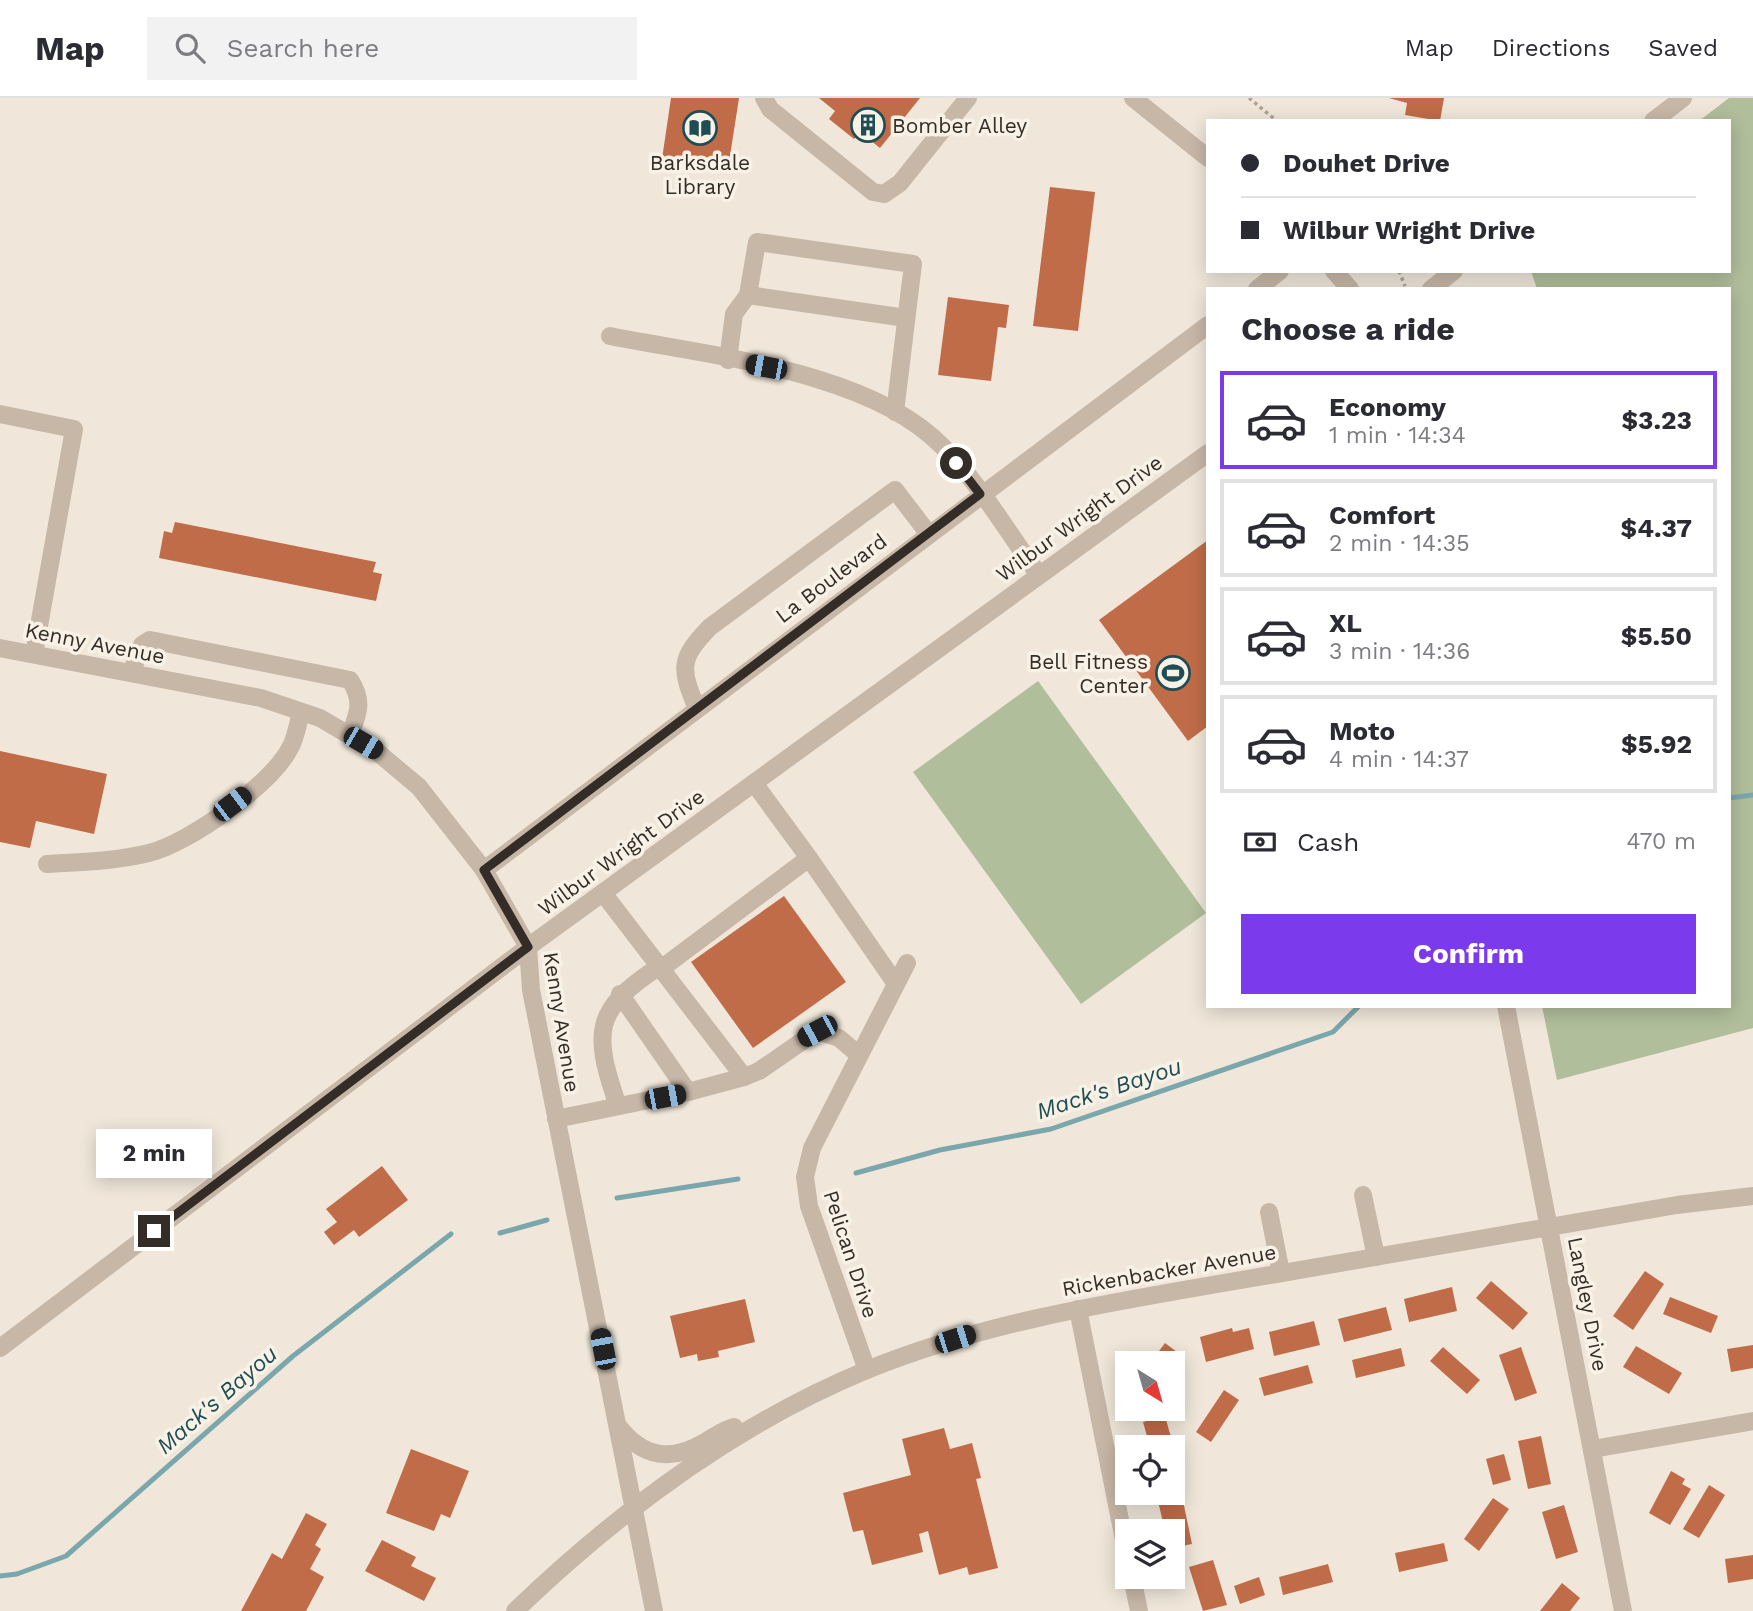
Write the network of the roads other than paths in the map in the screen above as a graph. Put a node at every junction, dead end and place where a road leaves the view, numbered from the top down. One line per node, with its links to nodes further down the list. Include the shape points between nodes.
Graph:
1 (764, 98): 2 (street, via 770,109 873,192 884,194 900,183)
2 (968, 98)
3 (1133, 98): 6 (street)
4 (1683, 98): 5 (street)
5 (1656, 119)
6 (1206, 156)
7 (1277, 273): 10 (street)
8 (1336, 273): 11 (street)
9 (1451, 273): 12 (street)
10 (1259, 287)
11 (1348, 287)
12 (1434, 287)
13 (748, 295): 14 (street); 14 (street, via 757,242 900,262 913,264); 17 (street, via 734,314)
14 (906, 318): 18 (street)
15 (1206, 326): 21 (street, La Boulevard)
16 (610, 336): 17 (street)
17 (728, 360): 18 (street, via 845,389)
18 (895, 412): 21 (street, via 944,447)
19 (0, 414): 25 (street, via 74,429)
20 (1206, 454): 23 (street, Wilbur Wright Drive)
21 (980, 494): 22 (street, La Boulevard); 23 (street)
22 (928, 533): 27 (street, La Boulevard); 27 (street, via 895,490 710,627 684,661)
23 (1039, 575): 30 (street, Wilbur Wright Drive)
24 (0, 648): 25 (street, Kenny Avenue)
25 (34, 654): 26 (street, Kenny Avenue)
26 (131, 673): 28 (street, Kenny Avenue, via 261,698); 29 (street, via 142,645 150,640 350,680 360,705)
27 (697, 709): 33 (street, La Boulevard)
28 (301, 712): 29 (street, Kenny Avenue); 32 (street, via 291,747 263,781 184,837 150,852)
29 (350, 735): 33 (street, Kenny Avenue, via 419,787)
30 (754, 783): 31 (street); 34 (street, Wilbur Wright Drive)
31 (809, 858): 37 (street); 38 (street)
32 (47, 864)
33 (484, 870): 35 (street, Kenny Avenue)
34 (603, 893): 35 (street, Wilbur Wright Drive); 37 (street)
35 (528, 947): 45 (street, Kenny Avenue, via 531,990); 53 (street, Wilbur Wright Drive)
36 (907, 963): 38 (street, Pelican Drive)
37 (661, 967): 39 (street); 42 (street)
38 (896, 984): 41 (street, Pelican Drive)
39 (620, 994): 43 (street); 44 (street, via 602,1037 602,1059)
40 (1506, 1008): 49 (street, Langley Drive)
41 (859, 1055): 42 (street, via 839,1038 817,1031); 54 (street, Pelican Drive, via 812,1148 805,1186)
42 (744, 1077): 43 (street)
43 (688, 1092): 44 (street)
44 (618, 1106): 45 (street)
45 (556, 1119): 56 (street, Kenny Avenue)
46 (1363, 1195): 50 (street)
47 (1753, 1196): 49 (street, Rickenbacker Avenue)
48 (1269, 1212): 51 (street)
49 (1549, 1227): 50 (street, Rickenbacker Avenue); 58 (street, Langley Drive)
50 (1376, 1257): 51 (street, Rickenbacker Avenue)
51 (1280, 1273): 52 (street, Rickenbacker Avenue)
52 (1077, 1309): 54 (street, Rickenbacker Avenue, via 974,1333); 60 (street)
53 (0, 1348)
54 (867, 1370): 57 (street, Rickenbacker Avenue)
55 (1753, 1421): 58 (street)
56 (618, 1426): 57 (street, via 640,1449 666,1456 691,1451 730,1427); 59 (street, Kenny Avenue)
57 (755, 1426): 59 (street, Rickenbacker Avenue)
58 (1593, 1449): 65 (street, Langley Drive)
59 (634, 1508): 62 (street, Rickenbacker Avenue); 63 (street, Kenny Avenue)
60 (1120, 1519)
61 (1134, 1589): 64 (street)
62 (515, 1611)
63 (654, 1611)
64 (1139, 1611)
65 (1623, 1611)

